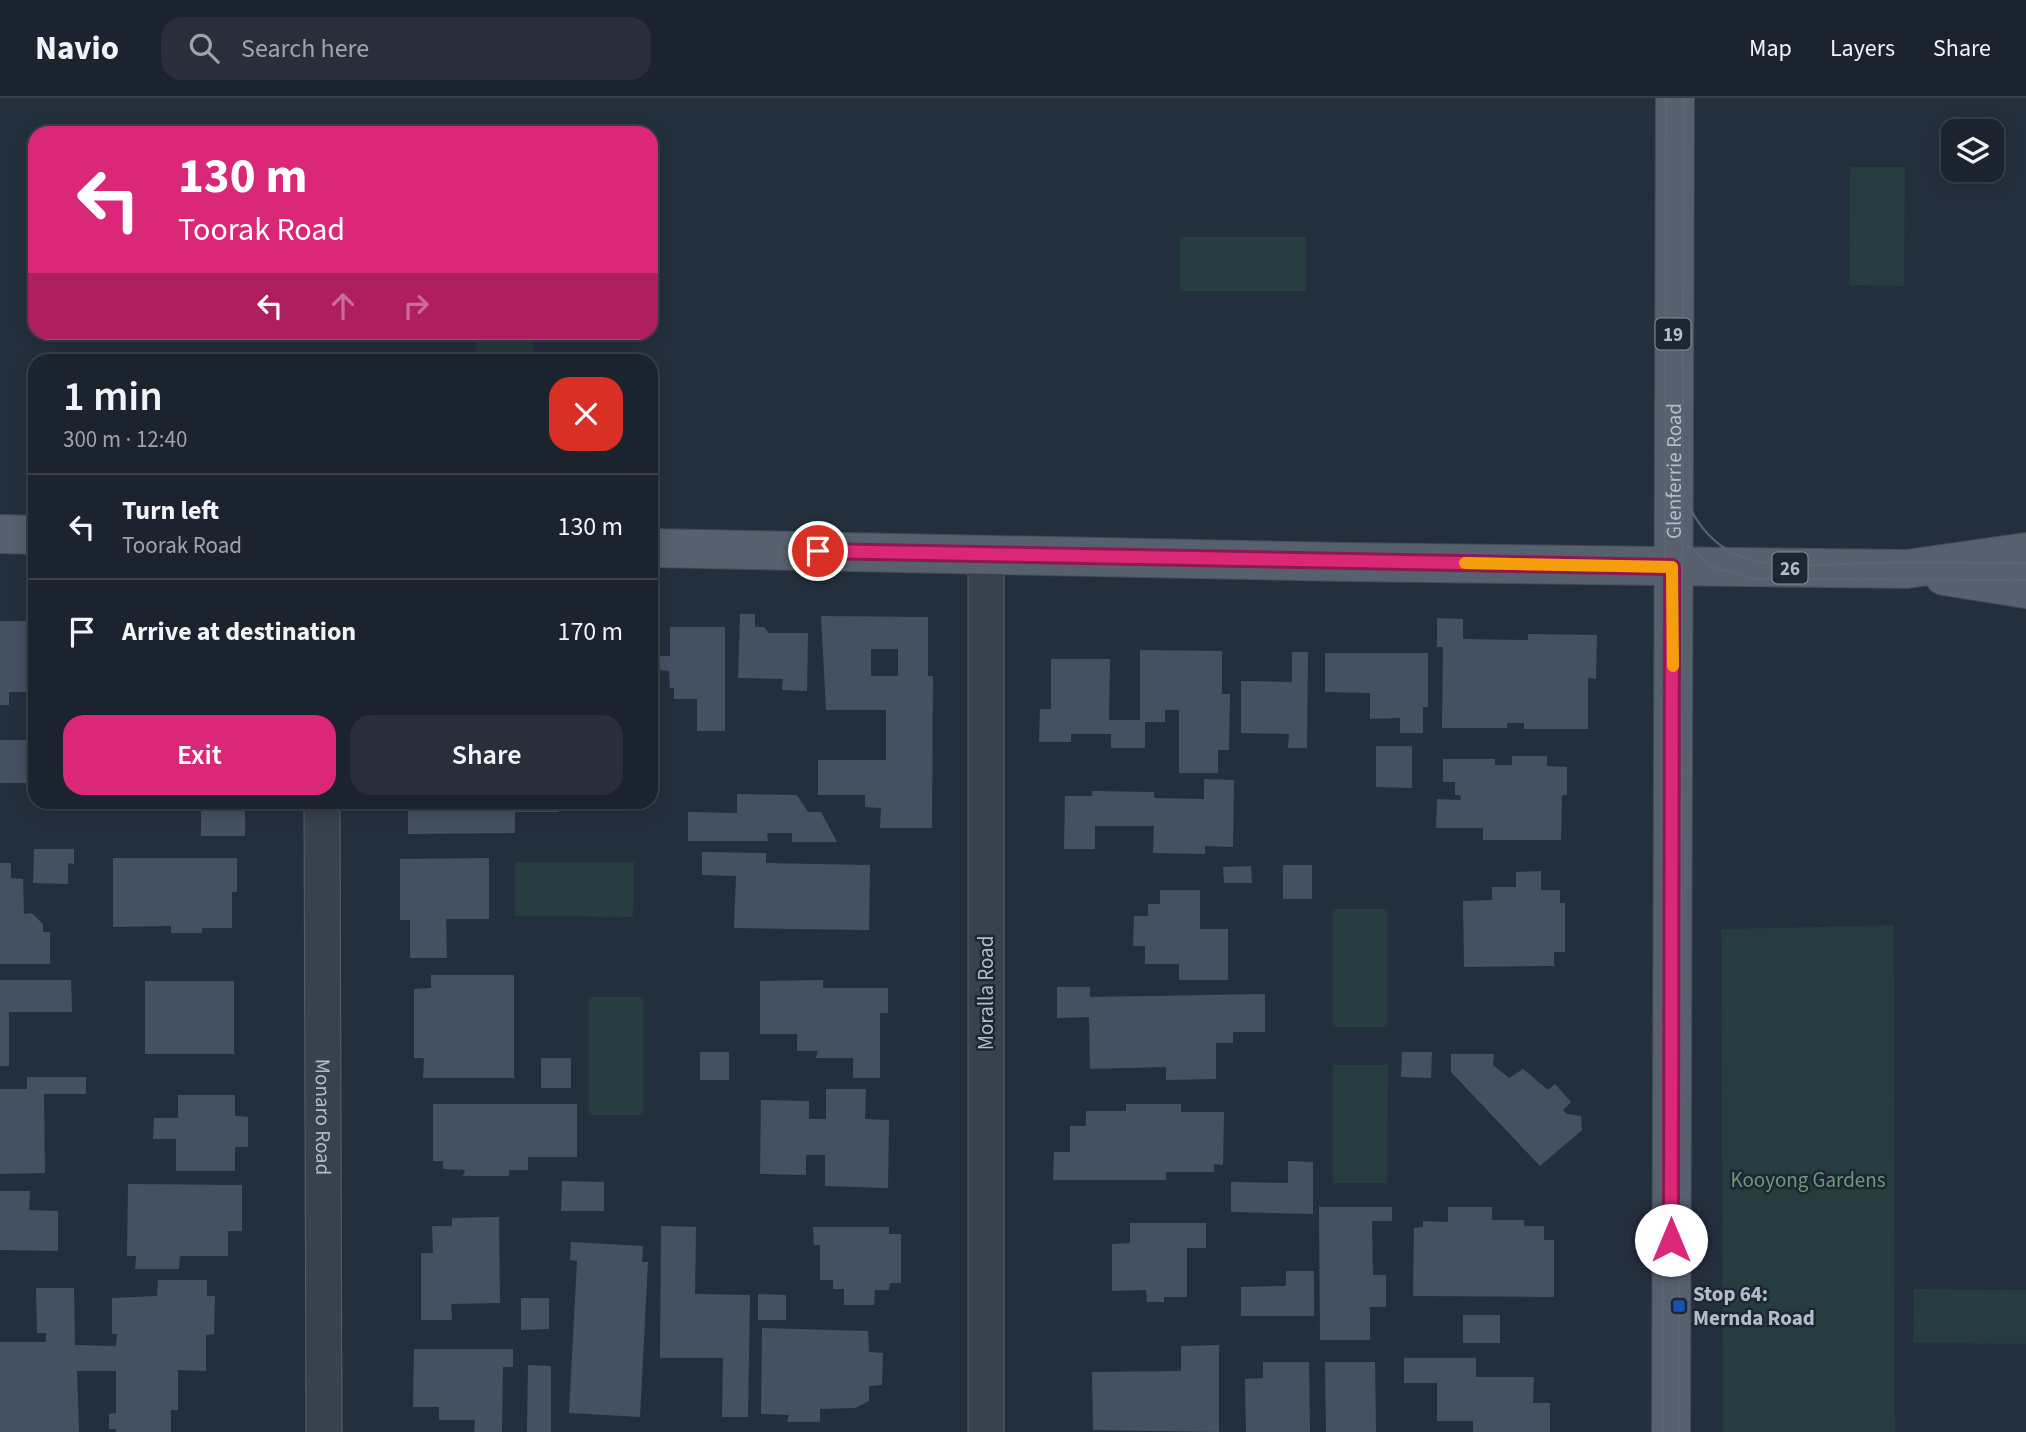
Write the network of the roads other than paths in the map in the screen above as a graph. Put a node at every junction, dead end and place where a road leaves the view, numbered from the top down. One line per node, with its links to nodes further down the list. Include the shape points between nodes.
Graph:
1 (1675, 98): 7 (main road, Glenferrie Road / 19)
2 (0, 534): 3 (main road)
3 (28, 535)
4 (658, 548): 6 (main road, 26)
5 (2026, 552): 8 (main road, 26)
6 (986, 555): 7 (main road, 26); 12 (street, Moralla Road)
7 (1672, 567): 8 (main road, 26); 13 (main road, Glenferrie Road / 19)
8 (1907, 569): 9 (main road, 26)
9 (2026, 589)
10 (323, 809): 11 (street, Monaro Road)
11 (324, 1432)
12 (986, 1432)
13 (1671, 1432)

